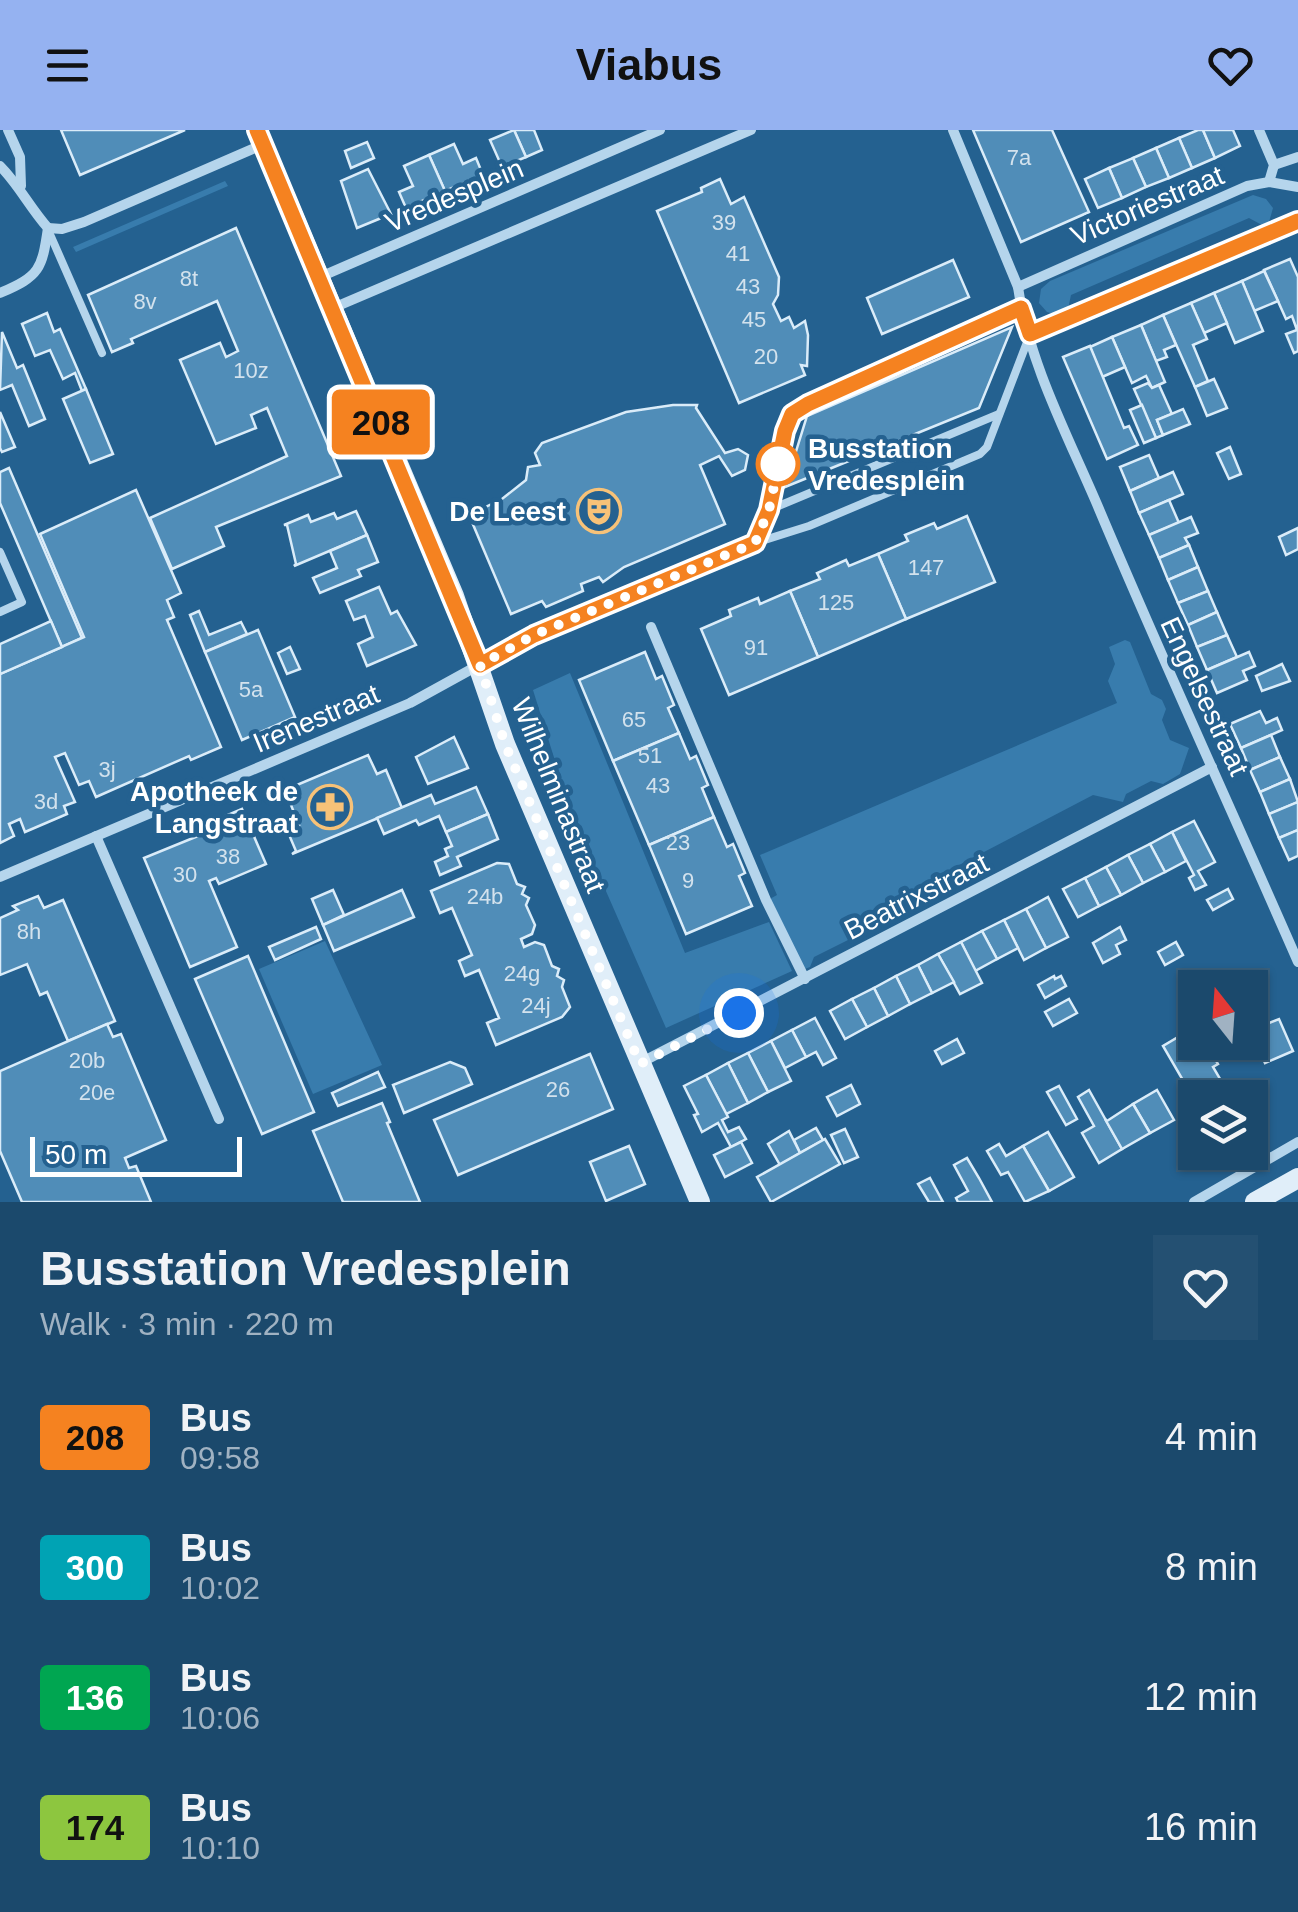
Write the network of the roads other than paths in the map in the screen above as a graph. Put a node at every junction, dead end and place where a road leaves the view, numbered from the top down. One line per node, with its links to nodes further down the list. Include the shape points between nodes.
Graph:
1 (8, 130): 11 (street, via 20,156)
2 (660, 130): 15 (street, Vredesplein)
3 (751, 130): 18 (street)
4 (953, 130): 16 (street)
5 (1259, 130): 8 (street)
6 (260, 137): 14 (street, via 84,222); 15 (main road, Wilhelminastraat)
7 (1298, 158): 8 (street)
8 (1274, 165): 10 (street)
9 (0, 166): 11 (street)
10 (1270, 182): 12 (street, Victoriestraat); 16 (street, Victoriestraat, via 1247,186)
11 (21, 187): 14 (street)
12 (1298, 187)
13 (1298, 221): 20 (street)
14 (48, 228): 17 (street, via 42,264); 21 (lane)
15 (320, 277): 18 (main road, Wilhelminastraat)
16 (1018, 288): 19 (street)
17 (0, 293)
18 (333, 308): 28 (main road, Wilhelminastraat)
19 (1021, 308): 20 (street); 23 (lane, via 792,414)
20 (1030, 334): 22 (lane); 29 (street, Engelsestraat)
21 (102, 353)
22 (1000, 414): 23 (lane); 24 (lane, via 980,454)
23 (769, 510): 24 (lane)
24 (755, 543): 28 (lane, via 534,635)
25 (0, 552): 26 (lane, via 22,602)
26 (0, 612)
27 (650, 628): 33 (street)
28 (480, 665): 30 (street, Irenestraat, via 410,702); 34 (main road, Wilhelminastraat, via 505,744)
29 (1212, 767): 32 (street, Engelsestraat); 33 (street, Beatrixstraat)
30 (96, 836): 31 (street, Irenestraat); 35 (street)
31 (0, 877)
32 (1298, 962)
33 (804, 979): 34 (street, Beatrixstraat)
34 (640, 1064): 38 (main road, Wilhelminastraat)
35 (218, 1120)
36 (1298, 1142): 39 (street)
37 (1298, 1178): 40 (main road)
38 (700, 1202)
39 (1194, 1202)
40 (1255, 1202)

